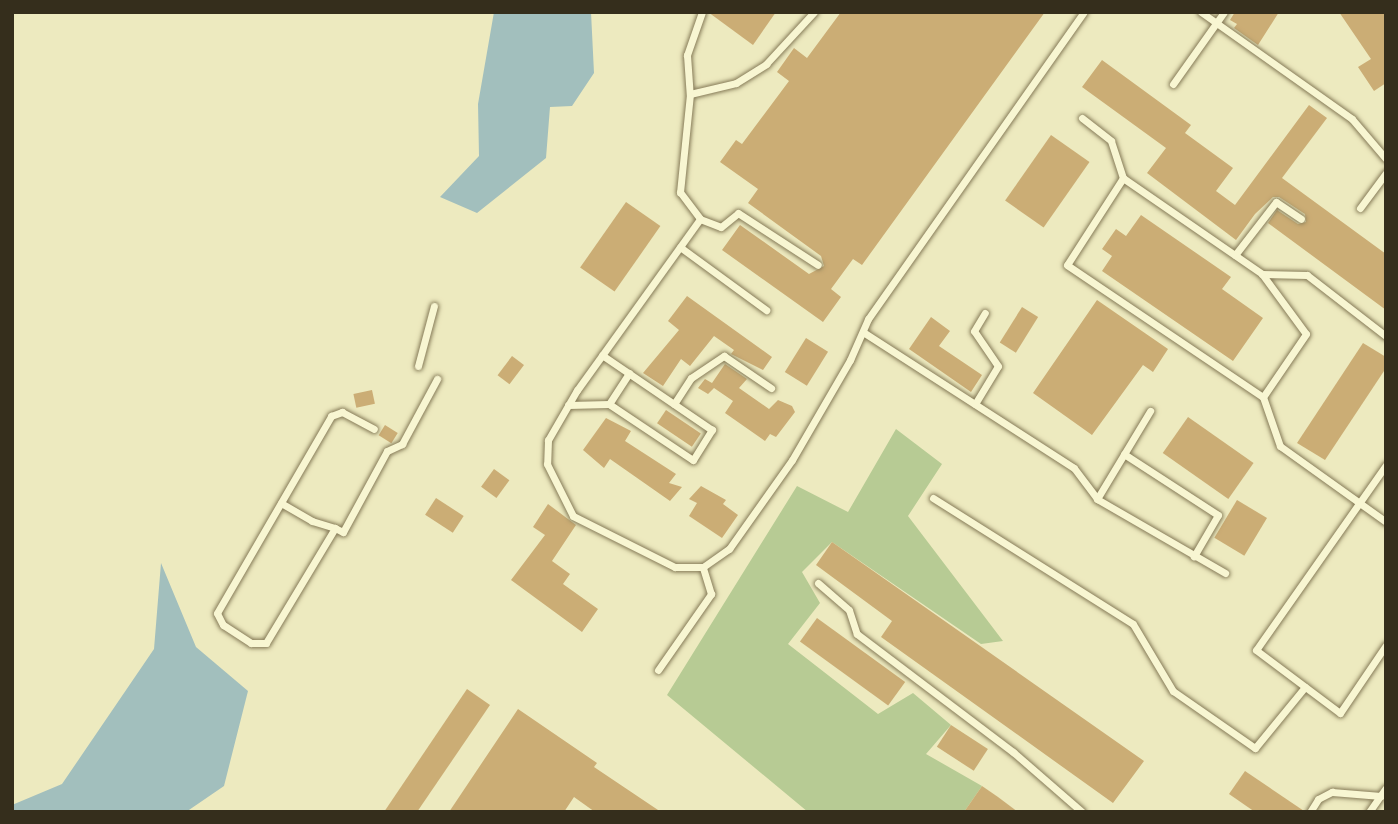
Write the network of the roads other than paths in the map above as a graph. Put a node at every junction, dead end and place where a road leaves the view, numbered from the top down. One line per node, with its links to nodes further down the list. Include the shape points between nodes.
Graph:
1 (702, 12): 8 (lane, via 687,55)
2 (814, 12): 8 (lane, via 766,64 736,83)
3 (1084, 12): 23 (lane, via 999,127)
4 (1201, 12): 6 (lane)
5 (1224, 12): 6 (lane)
6 (1216, 23): 7 (lane); 10 (lane, via 1352,119)
7 (1173, 84)
8 (690, 94): 14 (lane, via 680,192)
9 (1082, 118): 12 (lane, via 1111,141)
10 (1386, 159)
11 (1386, 173): 13 (lane)
12 (1123, 177): 17 (lane); 30 (lane, via 1067,265)
13 (1360, 208)
14 (700, 219): 16 (lane); 18 (lane, via 721,227 738,213)
15 (1301, 219): 17 (lane, via 1276,202)
16 (680, 247): 21 (lane); 25 (lane)
17 (1235, 255): 19 (lane)
18 (818, 265)
19 (1262, 274): 24 (lane, via 1307,275); 30 (lane, via 1306,334)
20 (434, 306): 26 (lane)
21 (766, 310)
22 (985, 313): 33 (lane, via 974,331 998,366)
23 (863, 332): 33 (lane); 46 (lane, via 792,460 729,550)
24 (1386, 336)
25 (602, 355): 27 (lane); 34 (lane)
26 (418, 366)
27 (629, 373): 31 (lane); 32 (lane)
28 (437, 379): 44 (lane, via 402,444 387,451 343,532)
29 (771, 388): 32 (lane, via 724,356 691,377)
30 (1263, 397): 42 (lane, via 1280,446)
31 (609, 404): 32 (lane, via 693,460 712,430); 34 (lane)
32 (674, 404)
33 (975, 404): 40 (lane, via 1074,468)
34 (568, 405): 46 (lane, via 548,440 547,464 573,516 675,568)
35 (1150, 411): 37 (lane)
36 (374, 429): 41 (lane, via 342,412 331,416)
37 (1124, 454): 40 (lane); 45 (lane, via 1219,515)
38 (1386, 465): 42 (lane)
39 (933, 498): 51 (lane, via 1133,624 1173,691 1255,748)
40 (1097, 499): 45 (lane)
41 (281, 503): 44 (lane); 44 (lane, via 217,613 223,625 251,643 267,643)
42 (1360, 503): 43 (lane); 51 (lane, via 1256,650)
43 (1386, 522)
44 (335, 528)
45 (1194, 556): 47 (lane)
46 (703, 567): 50 (lane, via 711,594)
47 (1225, 573)
48 (818, 583): 54 (lane, via 849,610 857,634 1013,752)
49 (1386, 645): 51 (lane, via 1340,713)
50 (658, 670)
51 (1305, 687)
52 (1386, 788): 53 (lane)
53 (1381, 796): 55 (lane, via 1332,792 1318,799); 56 (lane)
54 (1082, 812)
55 (1310, 812)
56 (1370, 812)

